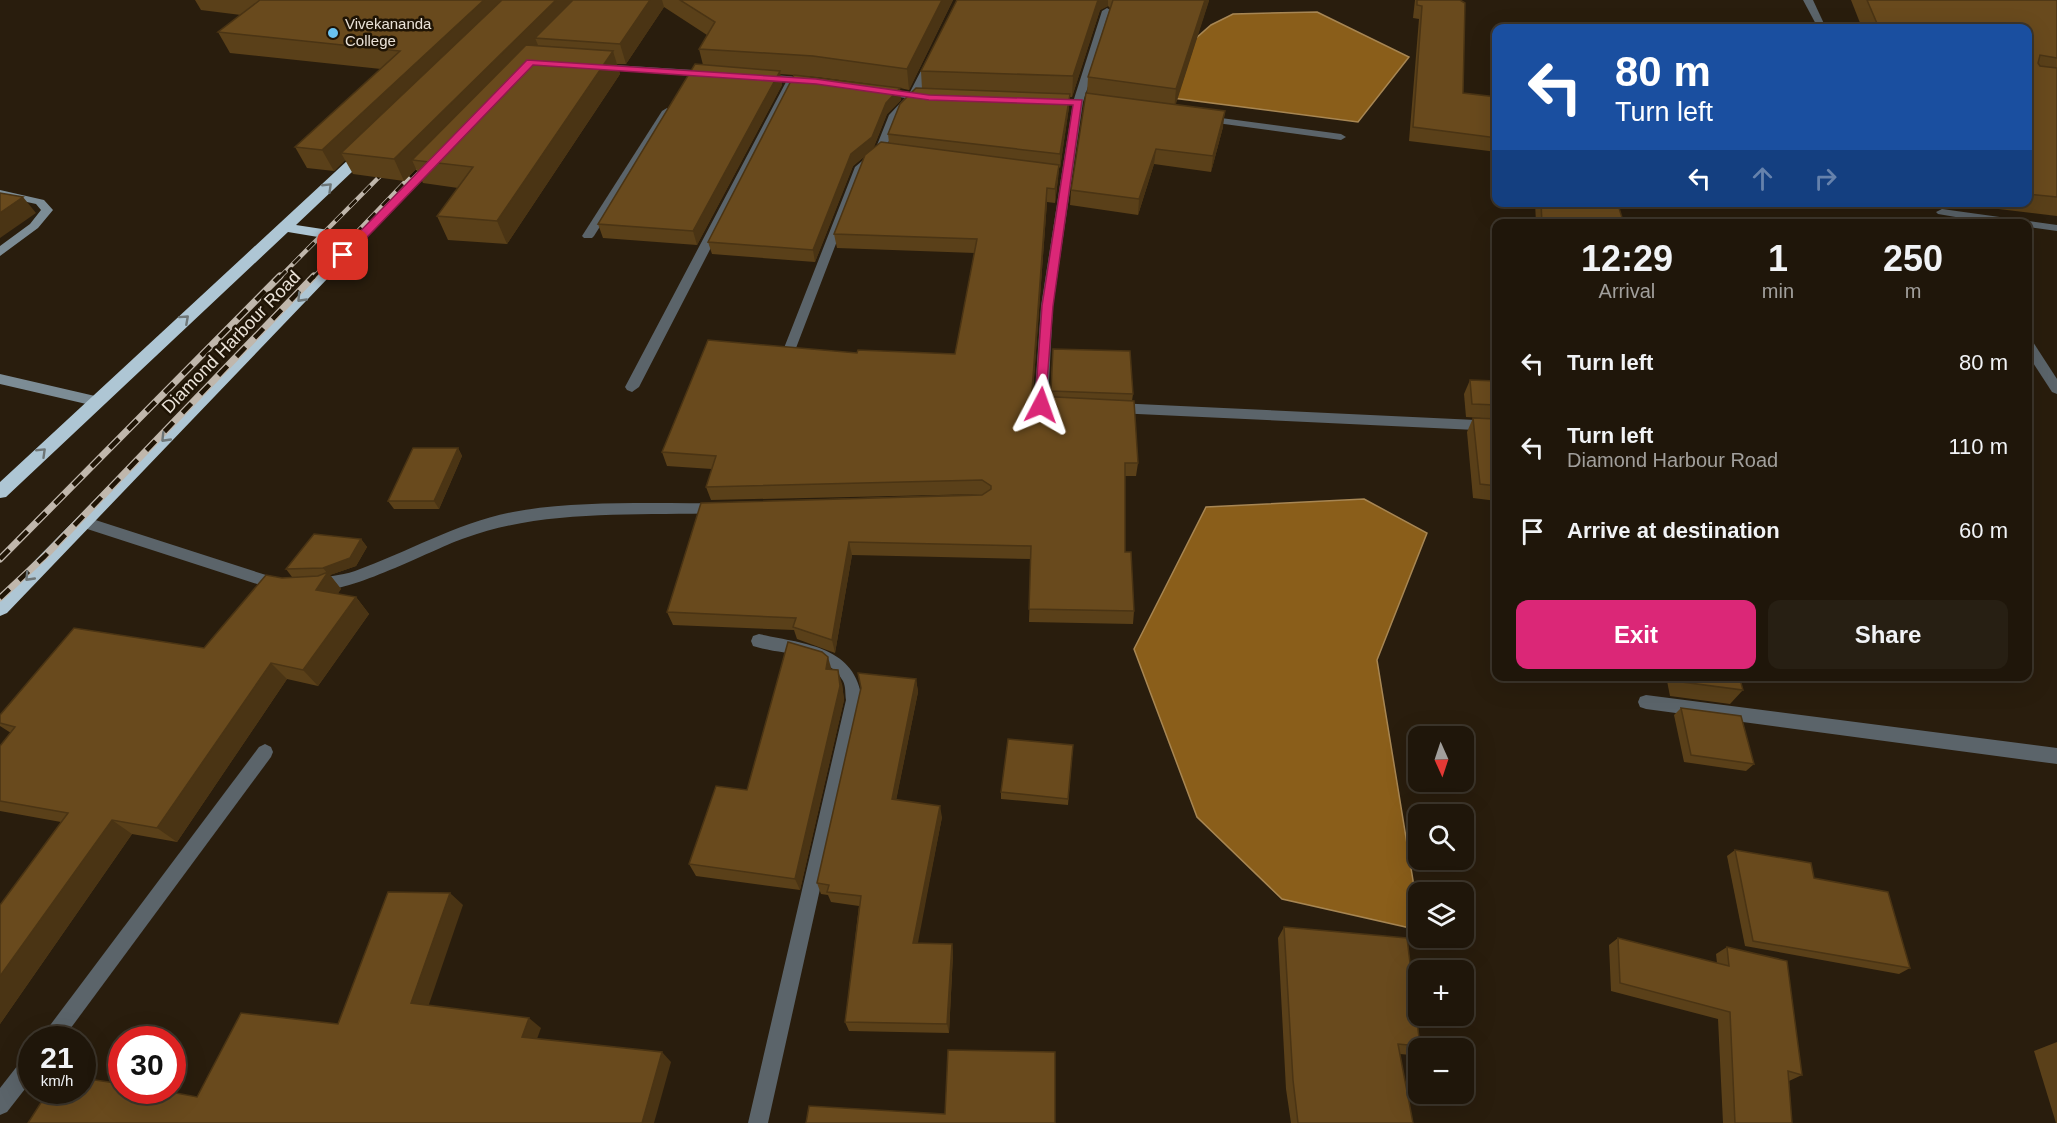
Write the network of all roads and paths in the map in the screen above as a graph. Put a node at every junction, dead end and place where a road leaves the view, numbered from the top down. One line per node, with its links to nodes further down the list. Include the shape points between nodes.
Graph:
1 (1808, 0): 3 (street)
2 (1107, 11): 35 (street, via 1061,173 1041,405)
3 (1820, 24)
4 (934, 53): 11 (street)
5 (588, 66): 6 (street, via 688,78)
6 (725, 75)
7 (747, 76): 8 (street)
8 (792, 80): 9 (street); 32 (street)
9 (827, 83)
10 (870, 90): 11 (street)
11 (913, 96): 12 (street); 27 (street, via 894,116 886,152 860,167)
12 (940, 98)
13 (673, 102): 24 (street)
14 (1197, 118): 15 (street)
15 (1341, 137)
16 (379, 138): 22 (highway, one-way to 16)
17 (449, 146): 25 (highway, Diamond Harbour Road)
18 (0, 193): 26 (street, via 40,201 47,210 34,226)
19 (1939, 207): 20 (street)
20 (2000, 219)
21 (2032, 225): 23 (street)
22 (286, 228): 25 (highway); 34 (highway, one-way to 22)
23 (2057, 228)
24 (588, 236)
25 (359, 239): 40 (highway, Diamond Harbour Road, one-way to 40)
26 (0, 252)
27 (790, 348)
28 (2032, 351): 29 (street)
29 (2038, 361): 30 (street); 33 (street)
30 (2057, 363)
31 (0, 379): 34 (street)
32 (632, 387)
33 (2057, 389)
34 (95, 401): 38 (highway, one-way to 34)
35 (1064, 406)
36 (1099, 407): 37 (street)
37 (1492, 426)
38 (0, 492)
39 (738, 507): 40 (street, via 571,512 513,518 461,533 331,584 296,586 266,581)
40 (83, 522): 41 (highway, Diamond Harbour Road, one-way to 41)
41 (0, 608)
42 (759, 641): 49 (street, via 837,663 851,679 854,700)
43 (1646, 702): 45 (street)
44 (264, 752): 46 (street)
45 (2057, 756)
46 (59, 1026)
47 (18, 1081): 48 (street)
48 (0, 1105)
49 (758, 1123)

